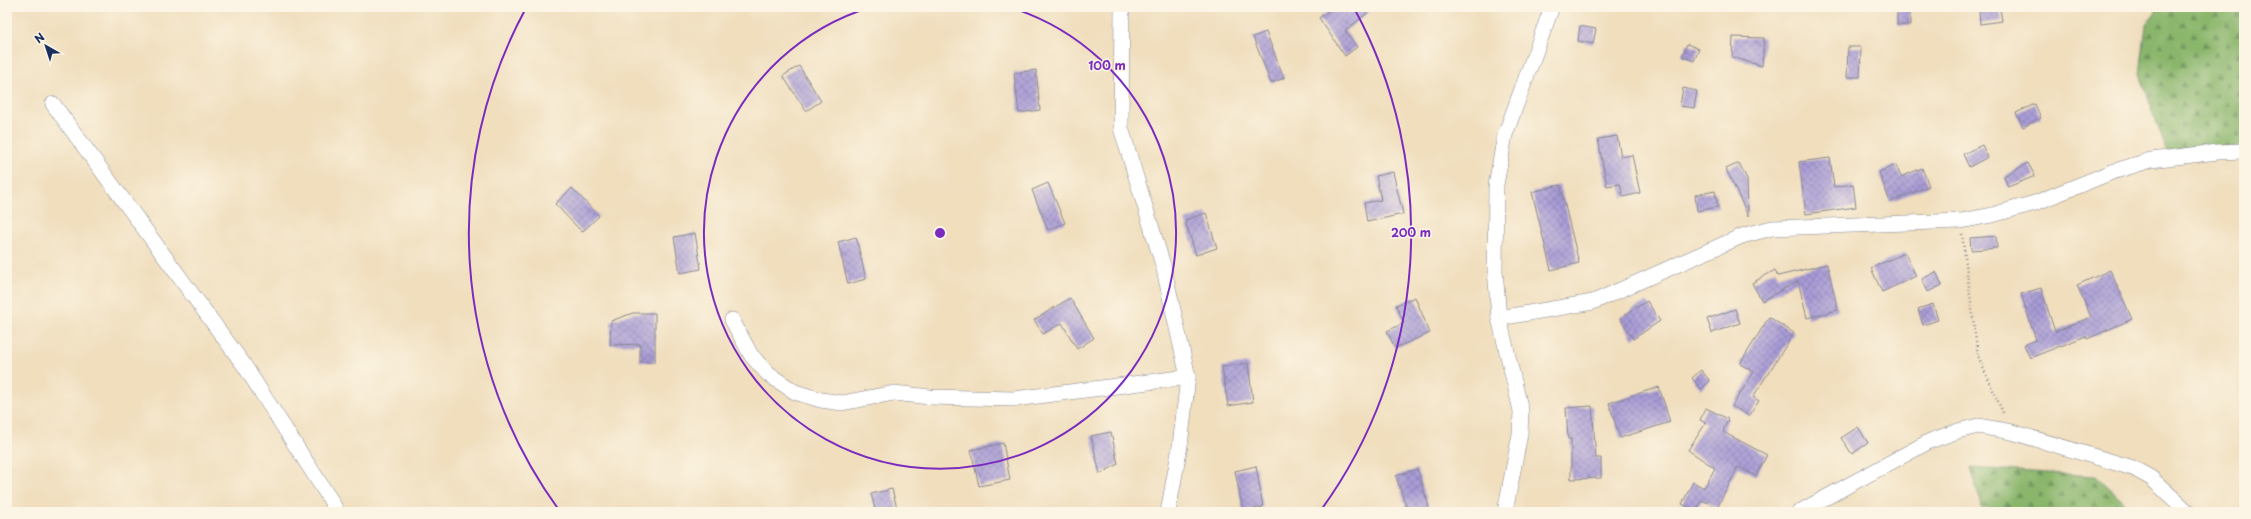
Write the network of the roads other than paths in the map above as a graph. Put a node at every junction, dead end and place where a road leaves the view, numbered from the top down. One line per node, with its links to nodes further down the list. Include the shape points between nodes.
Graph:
1 (1122, 7): 7 (street, via 1121,128 1163,265)
2 (1552, 7): 5 (street, via 1505,135 1499,160 1496,185 1495,270)
3 (53, 104): 8 (street, via 244,365)
4 (2244, 151): 5 (street, via 2151,160 2112,172 2035,203 1961,221 1772,228 1742,236 1593,302)
5 (1499, 318): 10 (street, via 1521,411 1520,434)
6 (732, 320): 7 (street, via 751,354 768,374 795,392 842,403 894,393 930,397 1014,399)
7 (1188, 377): 9 (street, via 1180,446)
8 (337, 512)
9 (1168, 512)
10 (1505, 512)
11 (1799, 512): 12 (street, via 1937,439 1978,426 2012,432 2133,468 2151,478)
12 (2188, 512)

